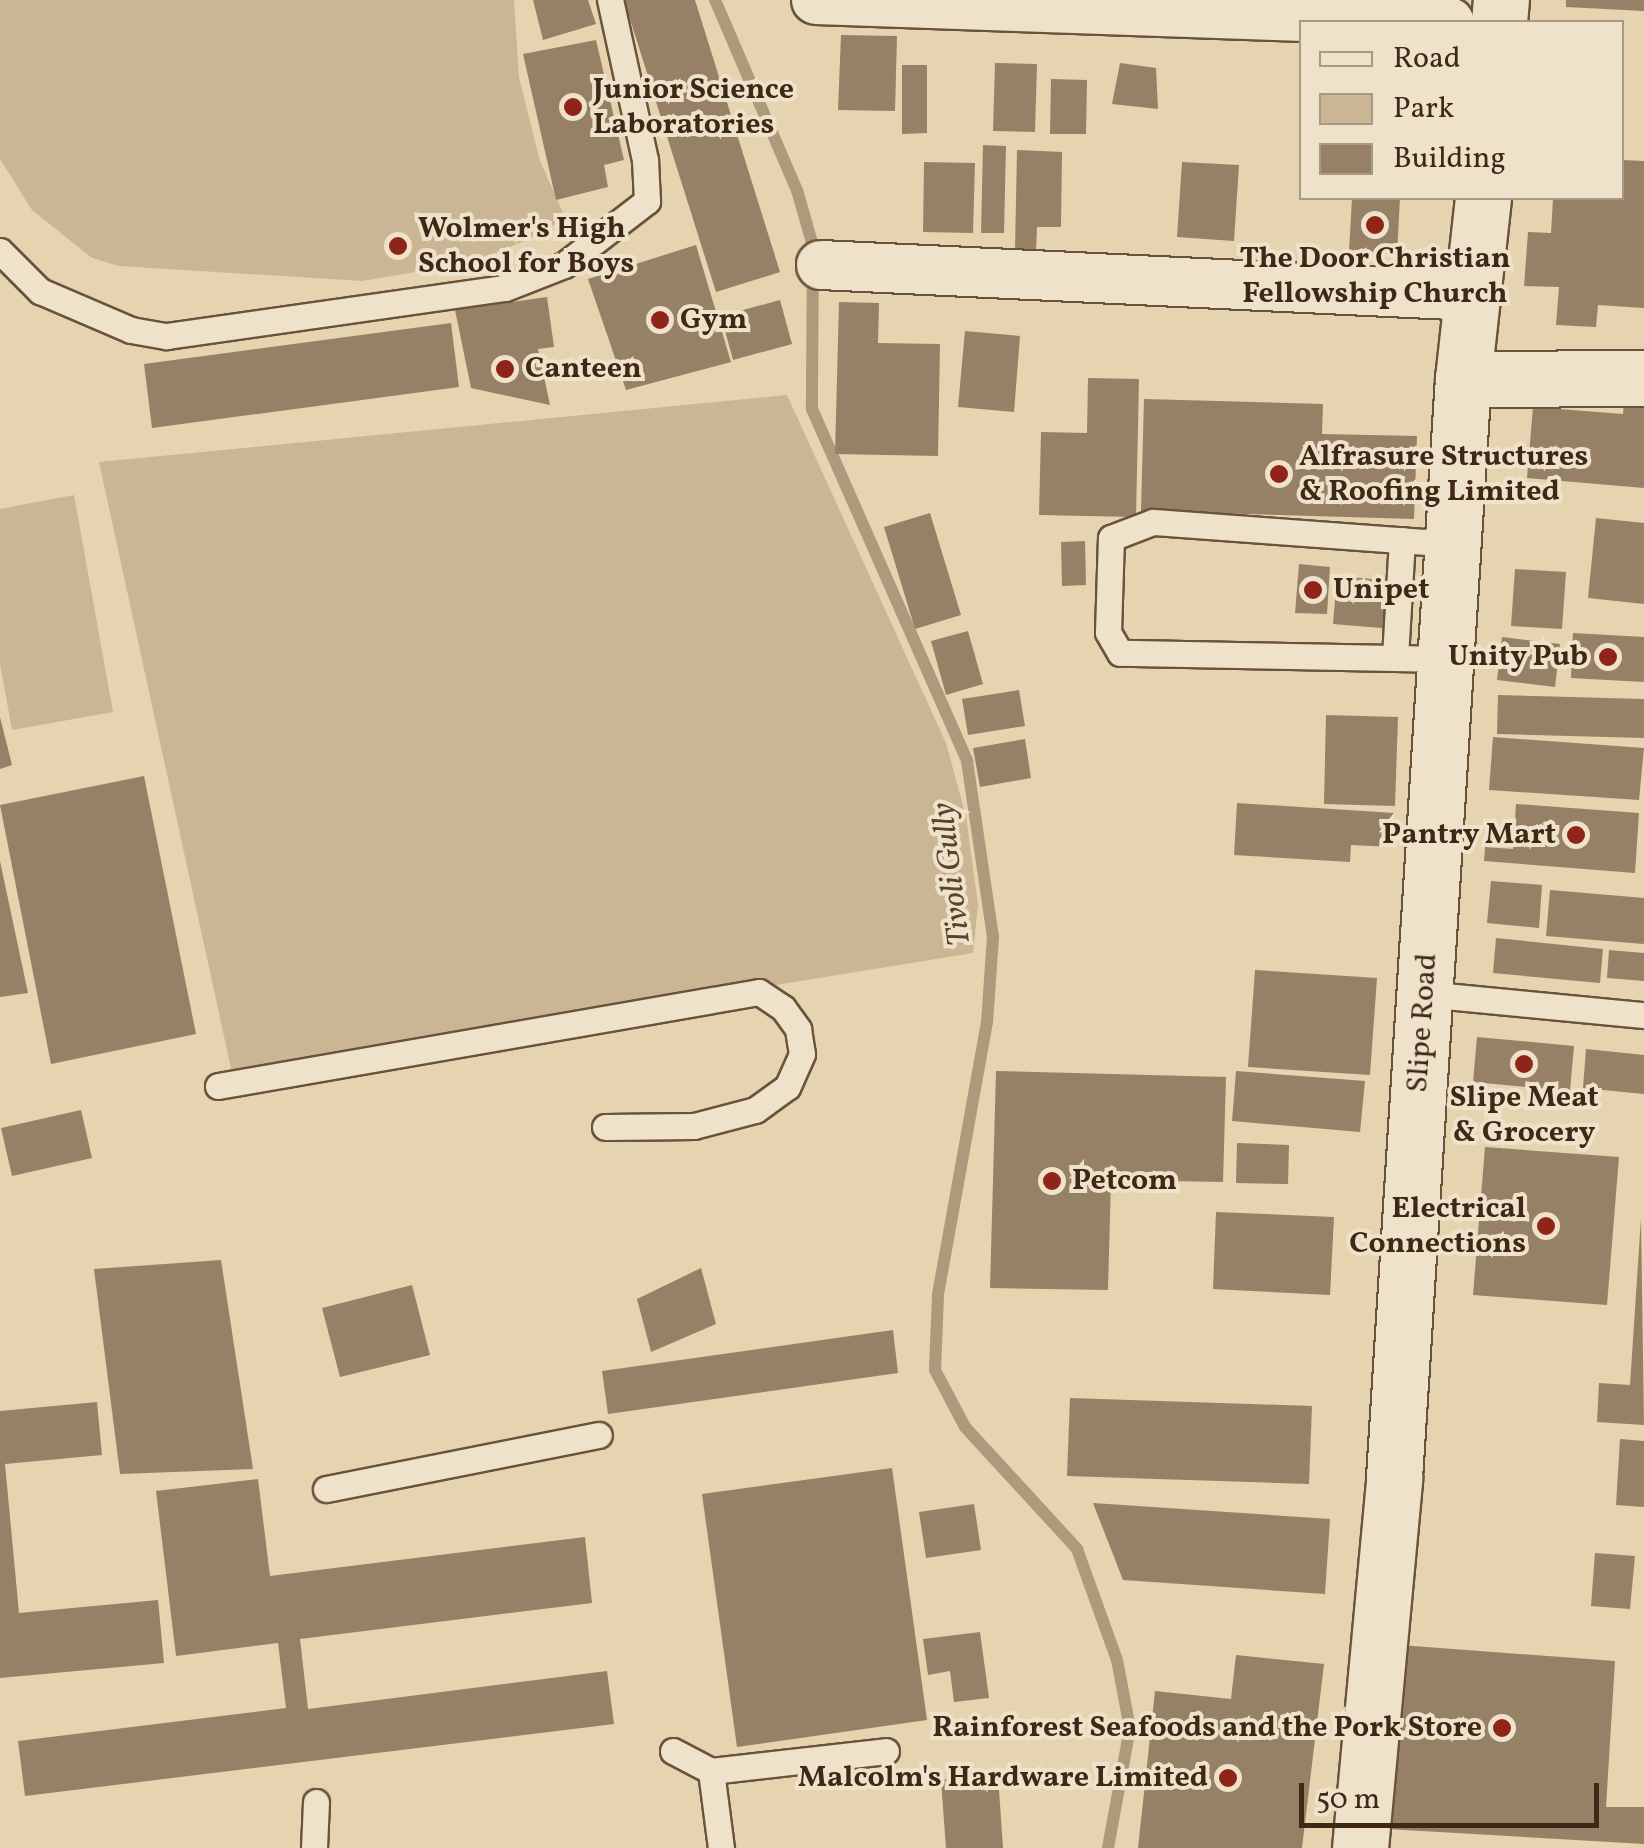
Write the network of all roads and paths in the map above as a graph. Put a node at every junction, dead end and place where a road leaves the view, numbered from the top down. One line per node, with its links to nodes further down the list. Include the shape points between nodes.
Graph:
1 (610, 0): 5 (lane, via 645,160 647,201 564,265 505,288 166,336 131,330 40,292)
2 (816, 0): 3 (street)
3 (1392, 20)
4 (1483, 200): 7 (main road, Slipe Road)
5 (0, 251)
6 (821, 265): 7 (street)
7 (1474, 296): 9 (main road, Slipe Road)
8 (1644, 378): 9 (main road)
9 (1463, 379): 10 (main road, Slipe Road)
10 (1427, 542): 11 (main road, Slipe Road); 11 (lane, via 1153,522 1112,538 1108,632 1120,652)
11 (1420, 658): 12 (main road, Slipe Road)
12 (1424, 994): 13 (lane); 24 (main road, Slipe Road, via 1394,1478)
13 (1644, 1015)
14 (218, 1086): 15 (lane, via 759,992 798,1029 802,1054 787,1087 754,1110 694,1126)
15 (605, 1127)
16 (600, 1435): 17 (lane)
17 (326, 1489)
18 (673, 1751): 20 (lane)
19 (886, 1751): 20 (lane)
20 (710, 1771): 23 (lane)
21 (316, 1802): 22 (lane)
22 (314, 1848)
23 (721, 1848)
24 (1360, 1848)

